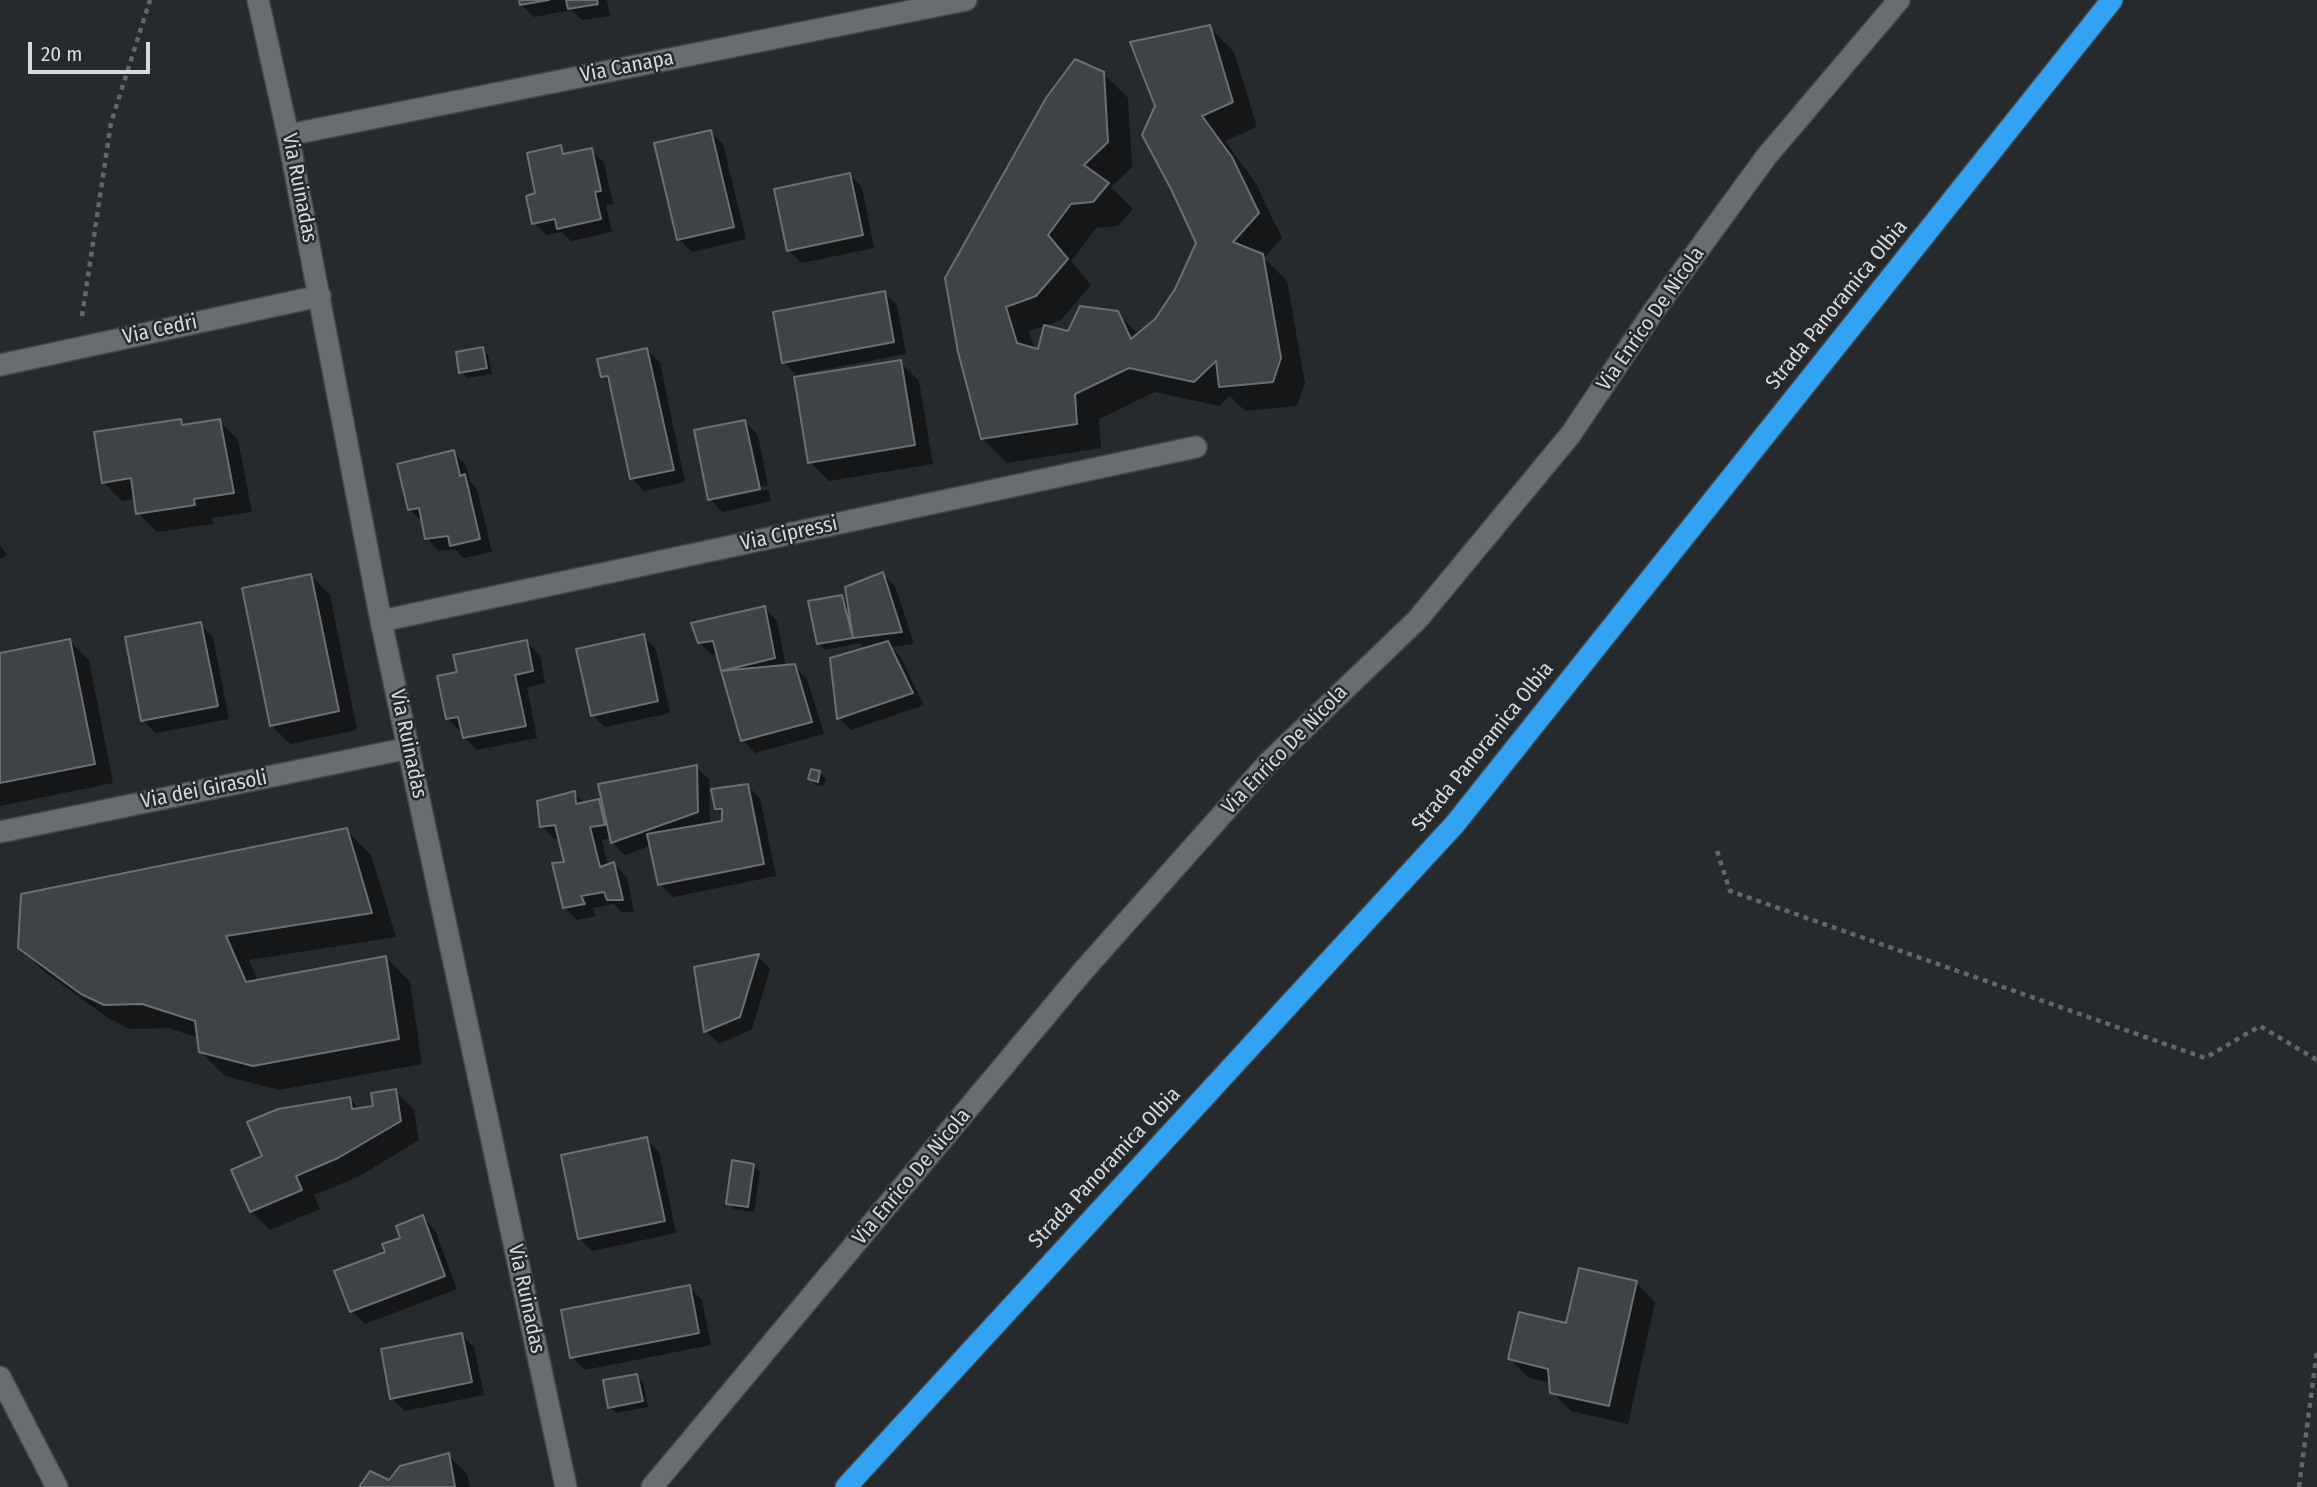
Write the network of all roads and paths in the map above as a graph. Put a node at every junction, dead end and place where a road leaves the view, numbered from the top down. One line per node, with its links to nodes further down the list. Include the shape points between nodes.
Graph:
1 (150, 0): 8 (path, via 111,123)
2 (258, 0): 6 (street, Via Ruinadas)
3 (966, 0): 6 (street, Via Canapa)
4 (1899, 0): 20 (street, Via Enrico De Nicola, via 1766,157 1653,312 1571,435 1419,619 1268,763 1093,960)
5 (2112, 0): 21 (highway, Strada Panoramica Olbia, via 1455,824)
6 (288, 135): 7 (street, Via Ruinadas)
7 (320, 296): 8 (street, Via Cedri); 11 (street, Via Ruinadas)
8 (77, 348): 9 (street, Via Cedri)
9 (0, 365)
10 (1196, 447): 11 (street, Via Cipressi)
11 (382, 621): 12 (street, Via Ruinadas)
12 (409, 748): 13 (street, Via dei Girasoli); 19 (street, Via Ruinadas)
13 (0, 832)
14 (1717, 851): 15 (path, via 1730,891 2205,1058 2260,1026)
15 (2317, 1060)
16 (2317, 1351): 22 (path)
17 (0, 1377): 18 (street)
18 (57, 1487)
19 (566, 1487)
20 (652, 1487)
21 (846, 1487)
22 (2299, 1487)

